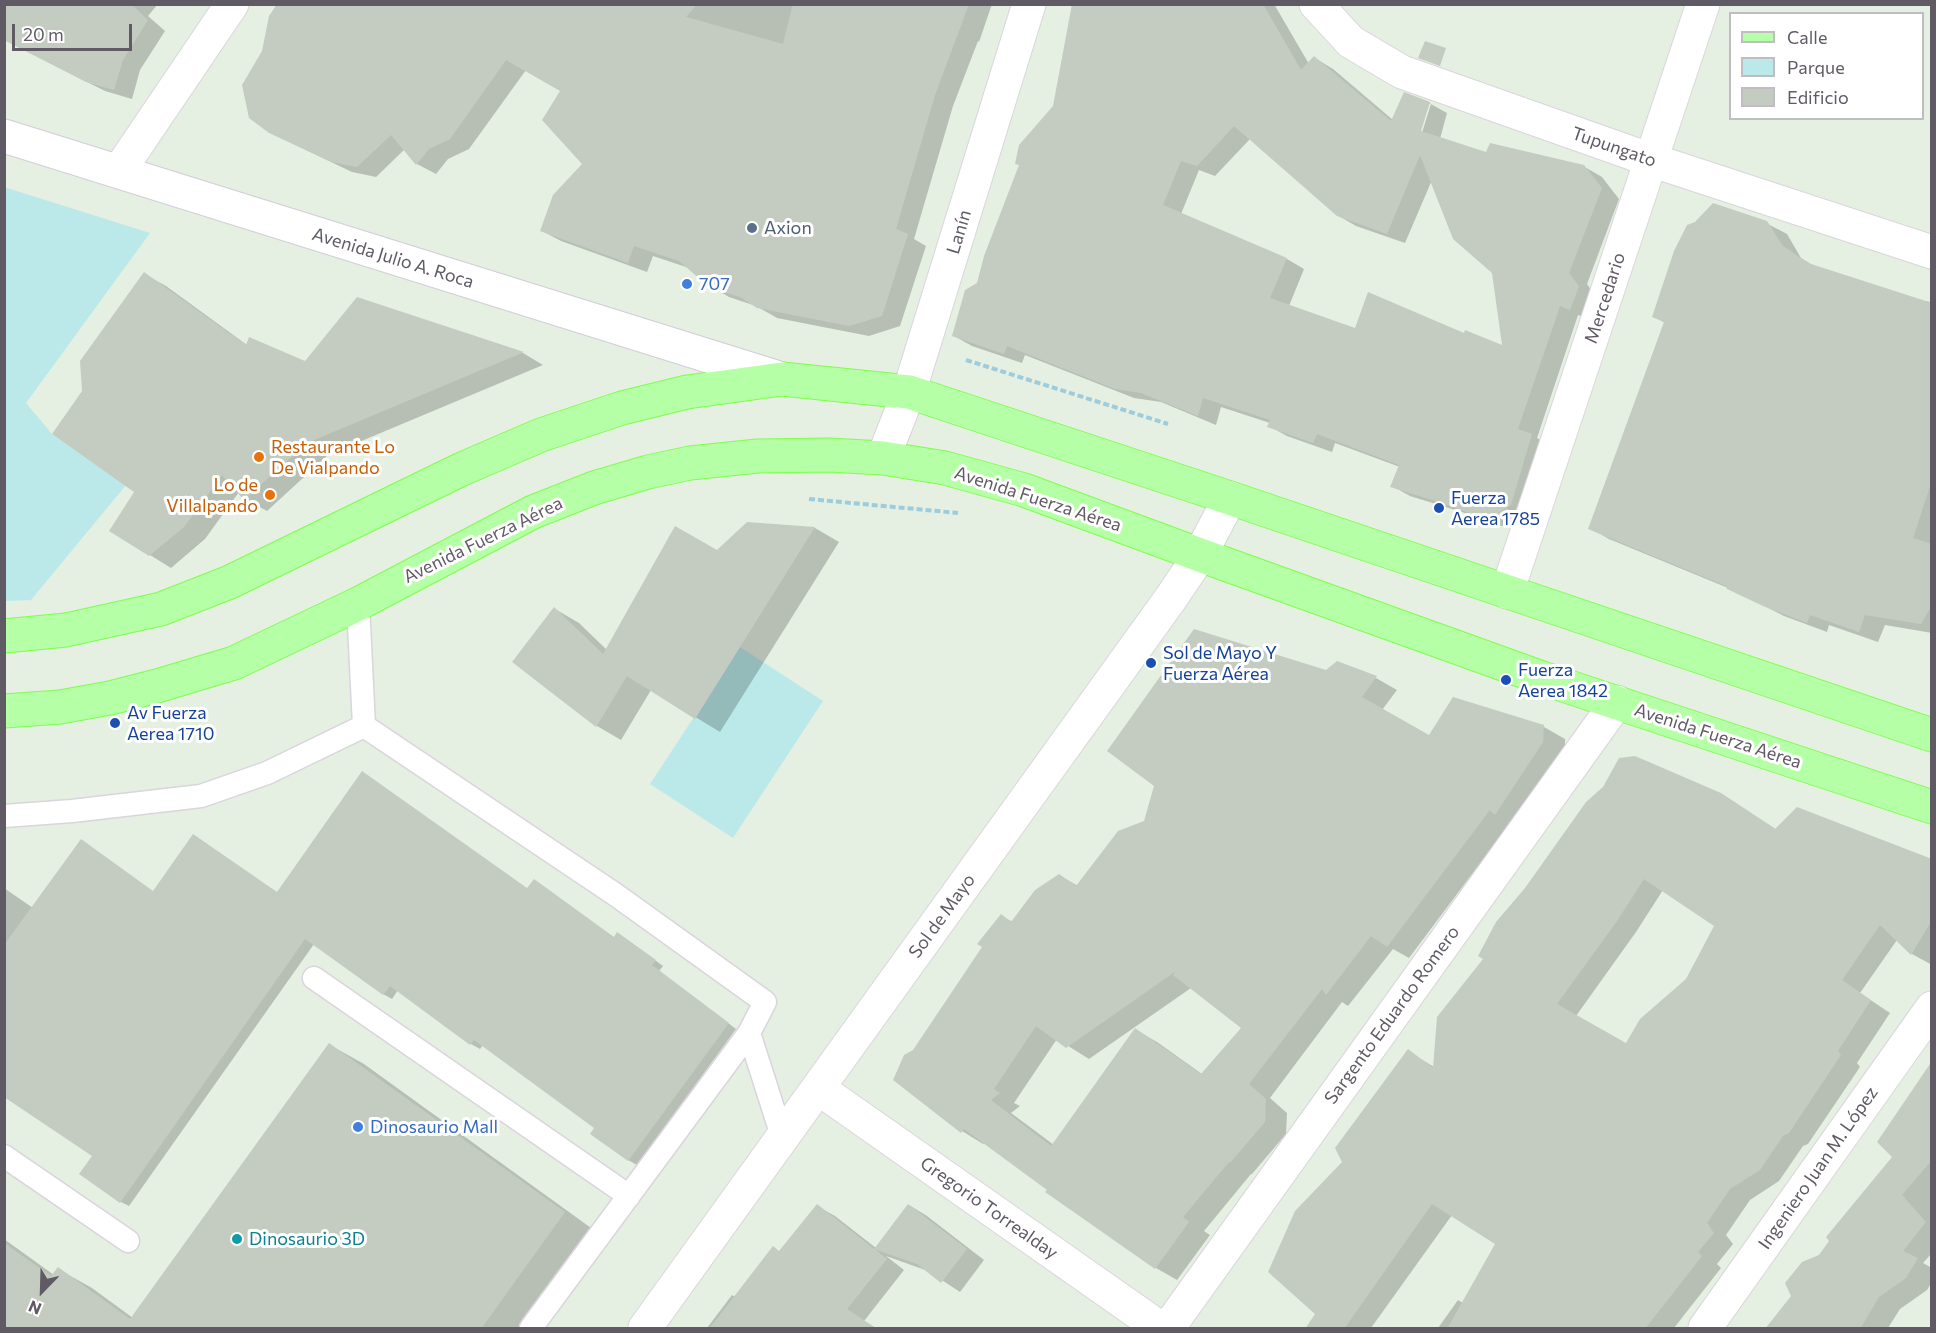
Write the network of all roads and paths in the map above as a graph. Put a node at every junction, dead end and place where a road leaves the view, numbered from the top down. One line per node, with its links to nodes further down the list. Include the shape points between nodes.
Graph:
1 (232, 4): 7 (street)
2 (1029, 4): 11 (street, Lanín)
3 (1316, 4): 6 (street, Tupungato, via 1351,42 1402,72)
4 (1703, 4): 6 (street, Mercedario)
5 (4, 136): 7 (street, Avenida Julio A. Roca)
6 (1651, 160): 8 (street, Tupungato); 18 (street, Mercedario)
7 (119, 171): 10 (street, Avenida Julio A. Roca)
8 (1932, 252)
9 (966, 360): 12 (path)
10 (782, 379): 11 (main road); 20 (main road, via 687,392 622,408 542,435 462,469 230,582 161,609 66,630)
11 (909, 392): 13 (street, Lanín); 14 (main road)
12 (1168, 424)
13 (883, 458): 17 (main road, Avenida Fuerza Aérea, via 945,468 1024,490); 19 (main road, Avenida Fuerza Aérea, via 758,456 648,472 533,512)
14 (1230, 498): 17 (street, Sol de Mayo); 18 (main road)
15 (809, 499): 16 (path)
16 (965, 513)
17 (1200, 555): 21 (main road, Avenida Fuerza Aérea); 30 (street, Sol de Mayo)
18 (1506, 592): 24 (main road)
19 (358, 604): 22 (main road, Avenida Fuerza Aérea, via 234,663 199,674 110,698); 23 (lane)
20 (4, 636)
21 (1617, 702): 25 (main road, Avenida Fuerza Aérea); 38 (street, Sargento Eduardo Romero)
22 (4, 711)
23 (364, 726): 26 (lane, via 267,773 201,796); 29 (lane, via 616,895 765,1002)
24 (1932, 735)
25 (1932, 807)
26 (4, 816)
27 (315, 978): 33 (lane)
28 (1932, 1008): 39 (street, Ingeniero Juan M. López)
29 (749, 1033): 31 (lane); 33 (lane)
30 (818, 1088): 31 (street, Sol de Mayo); 37 (street, Gregorio Torrealday)
31 (782, 1136): 36 (street, Sol de Mayo)
32 (4, 1156): 34 (lane)
33 (629, 1196): 35 (lane)
34 (128, 1241)
35 (531, 1329)
36 (645, 1329)
37 (1160, 1329)
38 (1168, 1329)
39 (1705, 1329)

